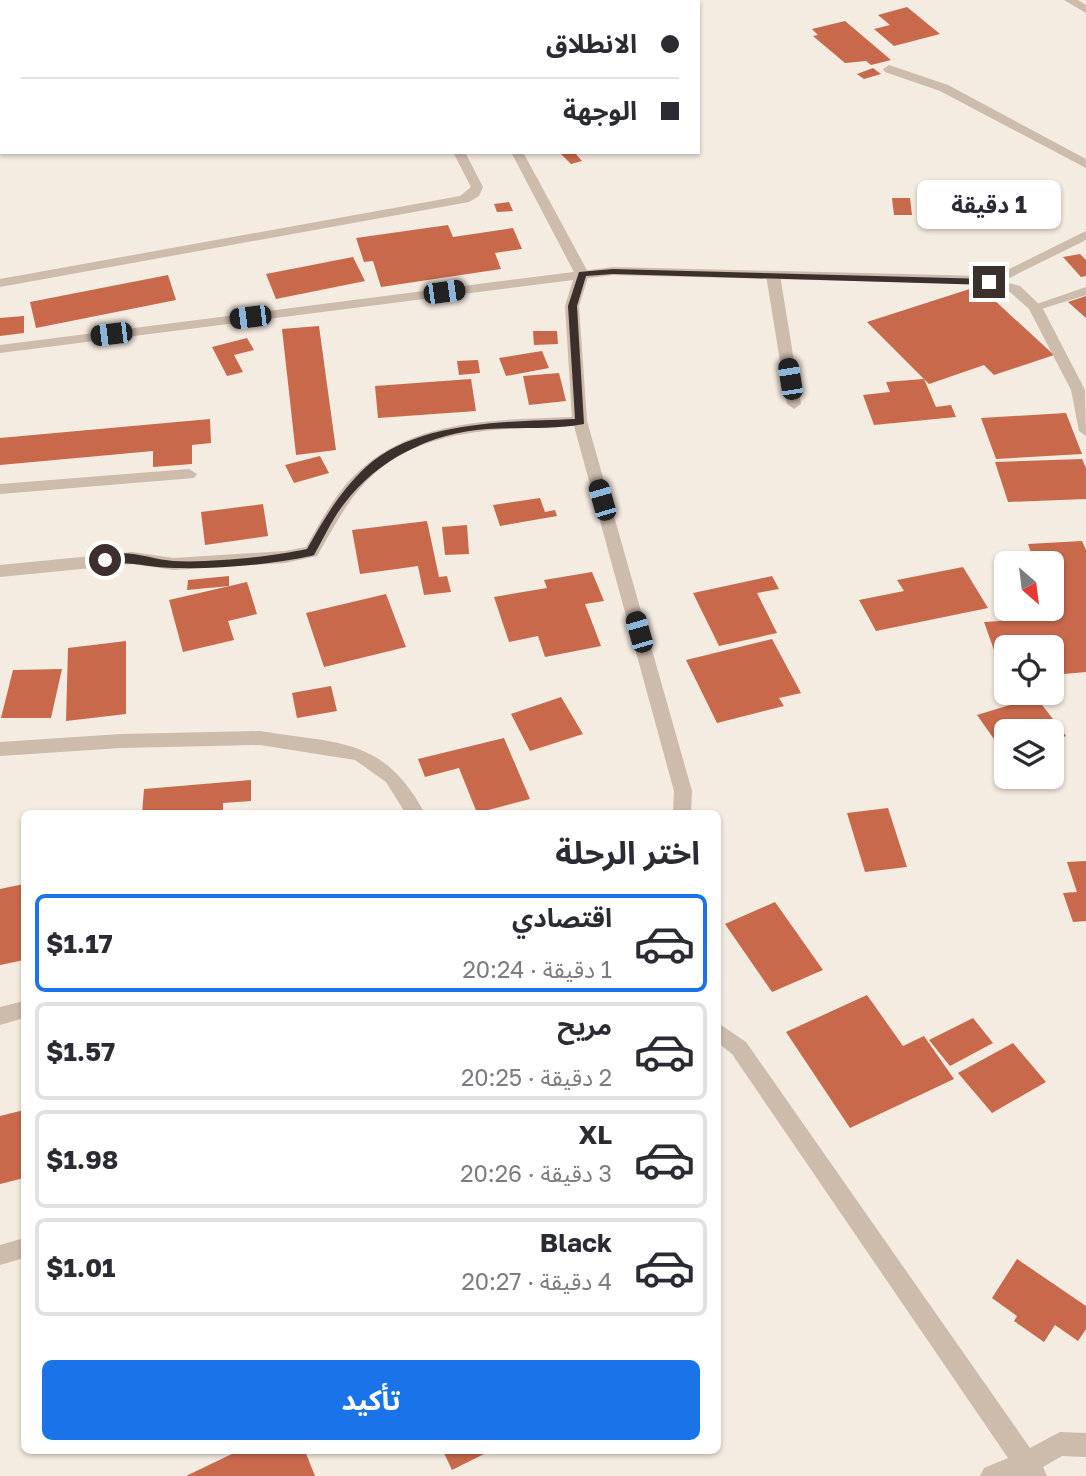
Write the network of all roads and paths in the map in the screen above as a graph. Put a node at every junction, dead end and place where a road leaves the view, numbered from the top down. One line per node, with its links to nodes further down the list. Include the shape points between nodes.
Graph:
1 (1070, 0): 2 (street)
2 (1086, 10)
3 (889, 69): 6 (street, via 944,88)
4 (460, 154): 11 (street, via 477,187 464,199)
5 (518, 154): 8 (street)
6 (1086, 164)
7 (1086, 235): 10 (street)
8 (582, 274): 9 (street); 14 (street); 17 (street, via 572,306)
9 (773, 275): 10 (street); 15 (street)
10 (989, 282): 13 (street, via 1015,289)
11 (0, 283)
12 (1086, 291): 13 (street)
13 (1035, 307): 16 (street, via 1078,390)
14 (0, 349)
15 (794, 404)
16 (1084, 411): 18 (street)
17 (580, 421): 21 (street, via 483,426 433,437 393,454 370,468 339,503 311,552 174,565 132,558); 24 (street, via 683,791)
18 (1086, 431)
19 (189, 474): 20 (street)
20 (0, 489)
21 (0, 570)
22 (0, 750): 23 (street, via 260,738 359,754 392,777)
23 (413, 810)
24 (682, 810)
25 (21, 1011): 26 (street)
26 (0, 1016)
27 (721, 1034): 31 (street, via 739,1048)
28 (21, 1249): 29 (street)
29 (0, 1255)
30 (1086, 1445): 31 (street, via 1060,1444)
31 (1030, 1469): 32 (street)
32 (992, 1476)

